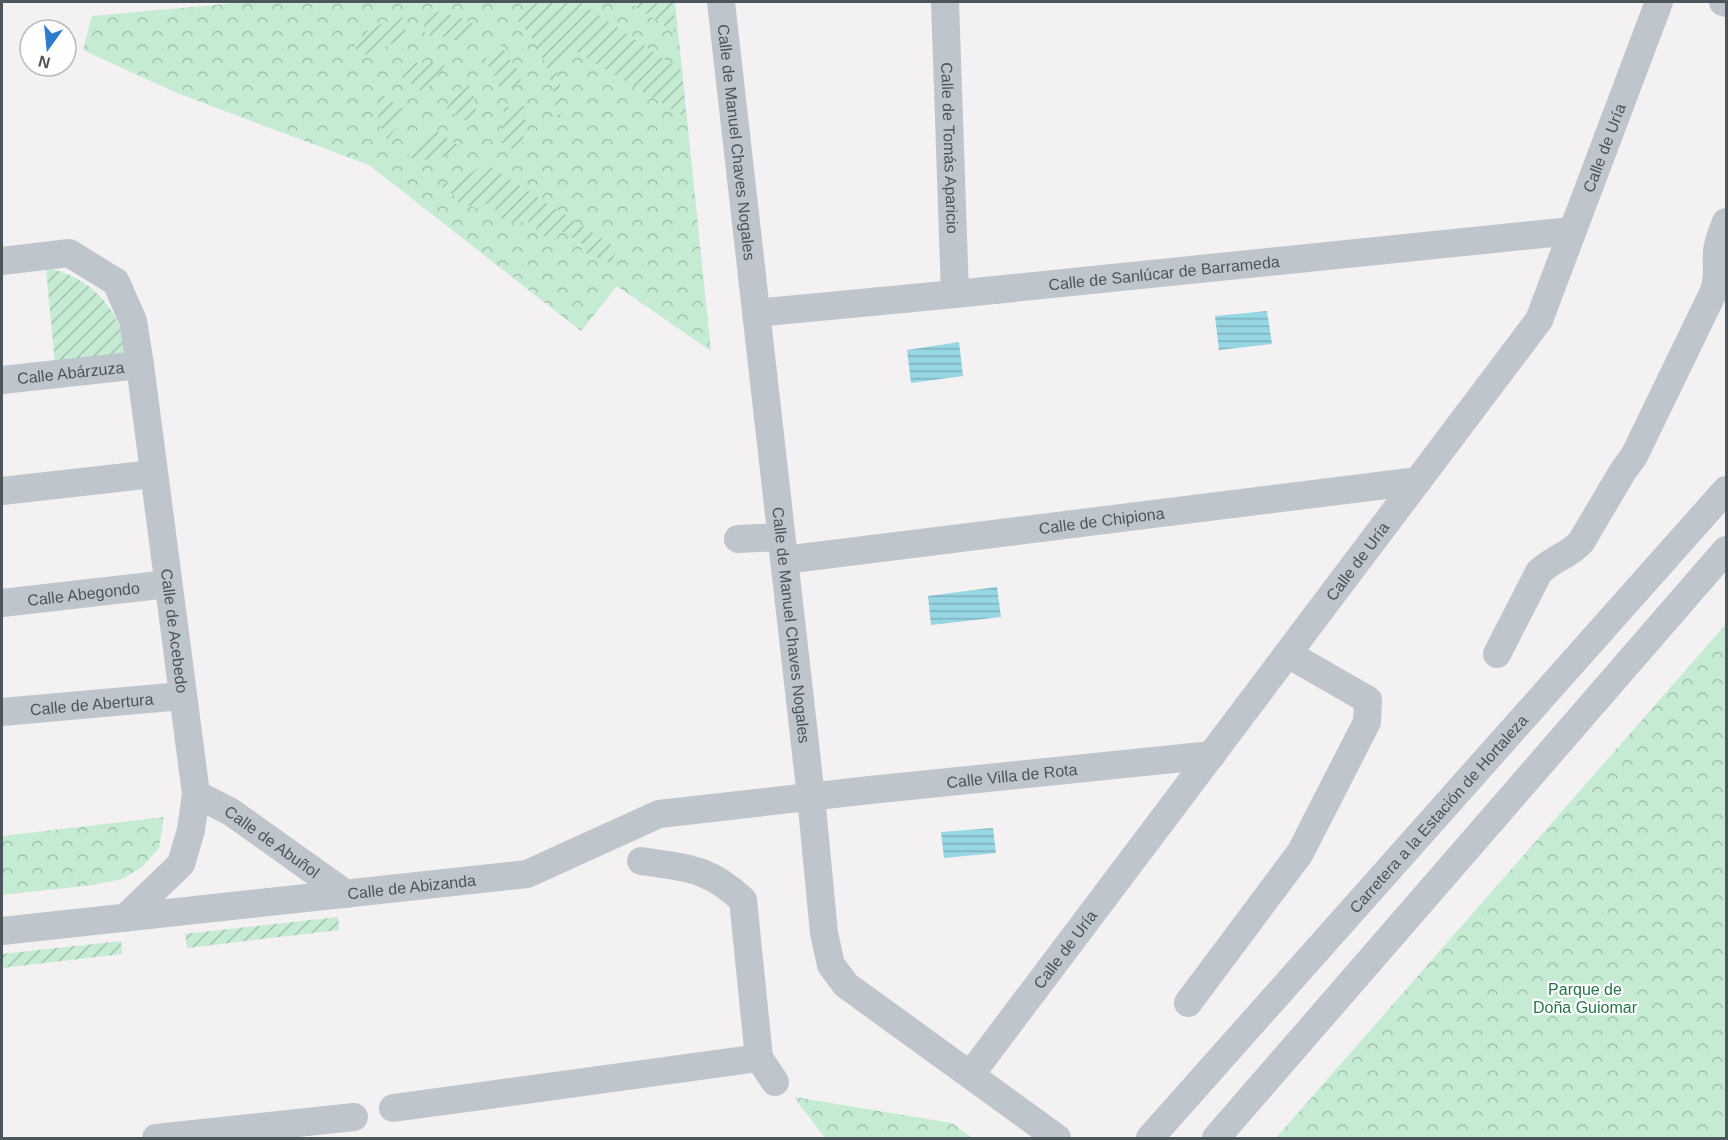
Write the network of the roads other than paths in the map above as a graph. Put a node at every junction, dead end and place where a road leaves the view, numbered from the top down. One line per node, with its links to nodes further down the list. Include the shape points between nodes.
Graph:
1 (721, 2): 8 (street, Calle de Manuel Chaves Nogales)
2 (945, 2): 7 (street, Calle de Tomás Aparicio)
3 (1659, 2): 5 (street, Calle de Uría)
4 (1726, 222): 21 (street, via 1719,238 1714,291 1634,456 1581,543 1539,572)
5 (1572, 231): 7 (street, Calle de Sanlúcar de Barrameda); 12 (street, Calle de Uría, via 1539,320)
6 (2, 261): 9 (street, Calle de Acebedo, via 69,253 116,282 133,321)
7 (955, 294): 8 (street, Calle de Sanlúcar de Barrameda)
8 (756, 313): 16 (street, Calle de Manuel Chaves Nogales)
9 (140, 365): 10 (street, Calle Abárzuza); 11 (street, Calle de Acebedo)
10 (2, 380)
11 (153, 474): 14 (street); 18 (street, Calle de Acebedo)
12 (1418, 481): 16 (street, Calle de Chipiona); 20 (street, Calle de Uría)
13 (1726, 490): 39 (street, Carretera a la Estación de Hortaleza)
14 (2, 491)
15 (738, 539): 16 (street, Calle de Chipiona)
16 (782, 548): 26 (street, Calle de Manuel Chaves Nogales)
17 (1726, 550): 40 (street)
18 (168, 584): 19 (street, Calle Abegondo); 22 (street, Calle de Acebedo)
19 (2, 603)
20 (1288, 654): 24 (street, Calle de Uría); 31 (street, via 1368,700 1367,722 1300,853)
21 (1497, 654)
22 (182, 696): 23 (street, Calle de Abertura); 25 (street, Calle de Acebedo)
23 (2, 712)
24 (1212, 755): 26 (street, Calle Villa de Rota); 33 (street, Calle de Uría)
25 (196, 794): 28 (street, Calle de Abuñol, via 231,812); 29 (street, Calle de Acebedo, via 181,864)
26 (811, 797): 28 (street, Calle de Abizanda, via 659,814 527,874); 33 (street, Calle de Manuel Chaves Nogales, via 824,933 831,965 846,985)
27 (641, 861): 32 (street, via 701,871 743,900)
28 (346, 894): 29 (street, Calle de Abizanda)
29 (126, 918): 30 (street, Calle de Abizanda)
30 (2, 931)
31 (1188, 1003)
32 (759, 1058): 34 (street); 35 (street)
33 (971, 1074): 38 (street, Calle de Manuel Chaves Nogales)
34 (775, 1082)
35 (393, 1108)
36 (354, 1117): 37 (street)
37 (156, 1138)
38 (1057, 1138)
39 (1150, 1138)
40 (1216, 1138)

